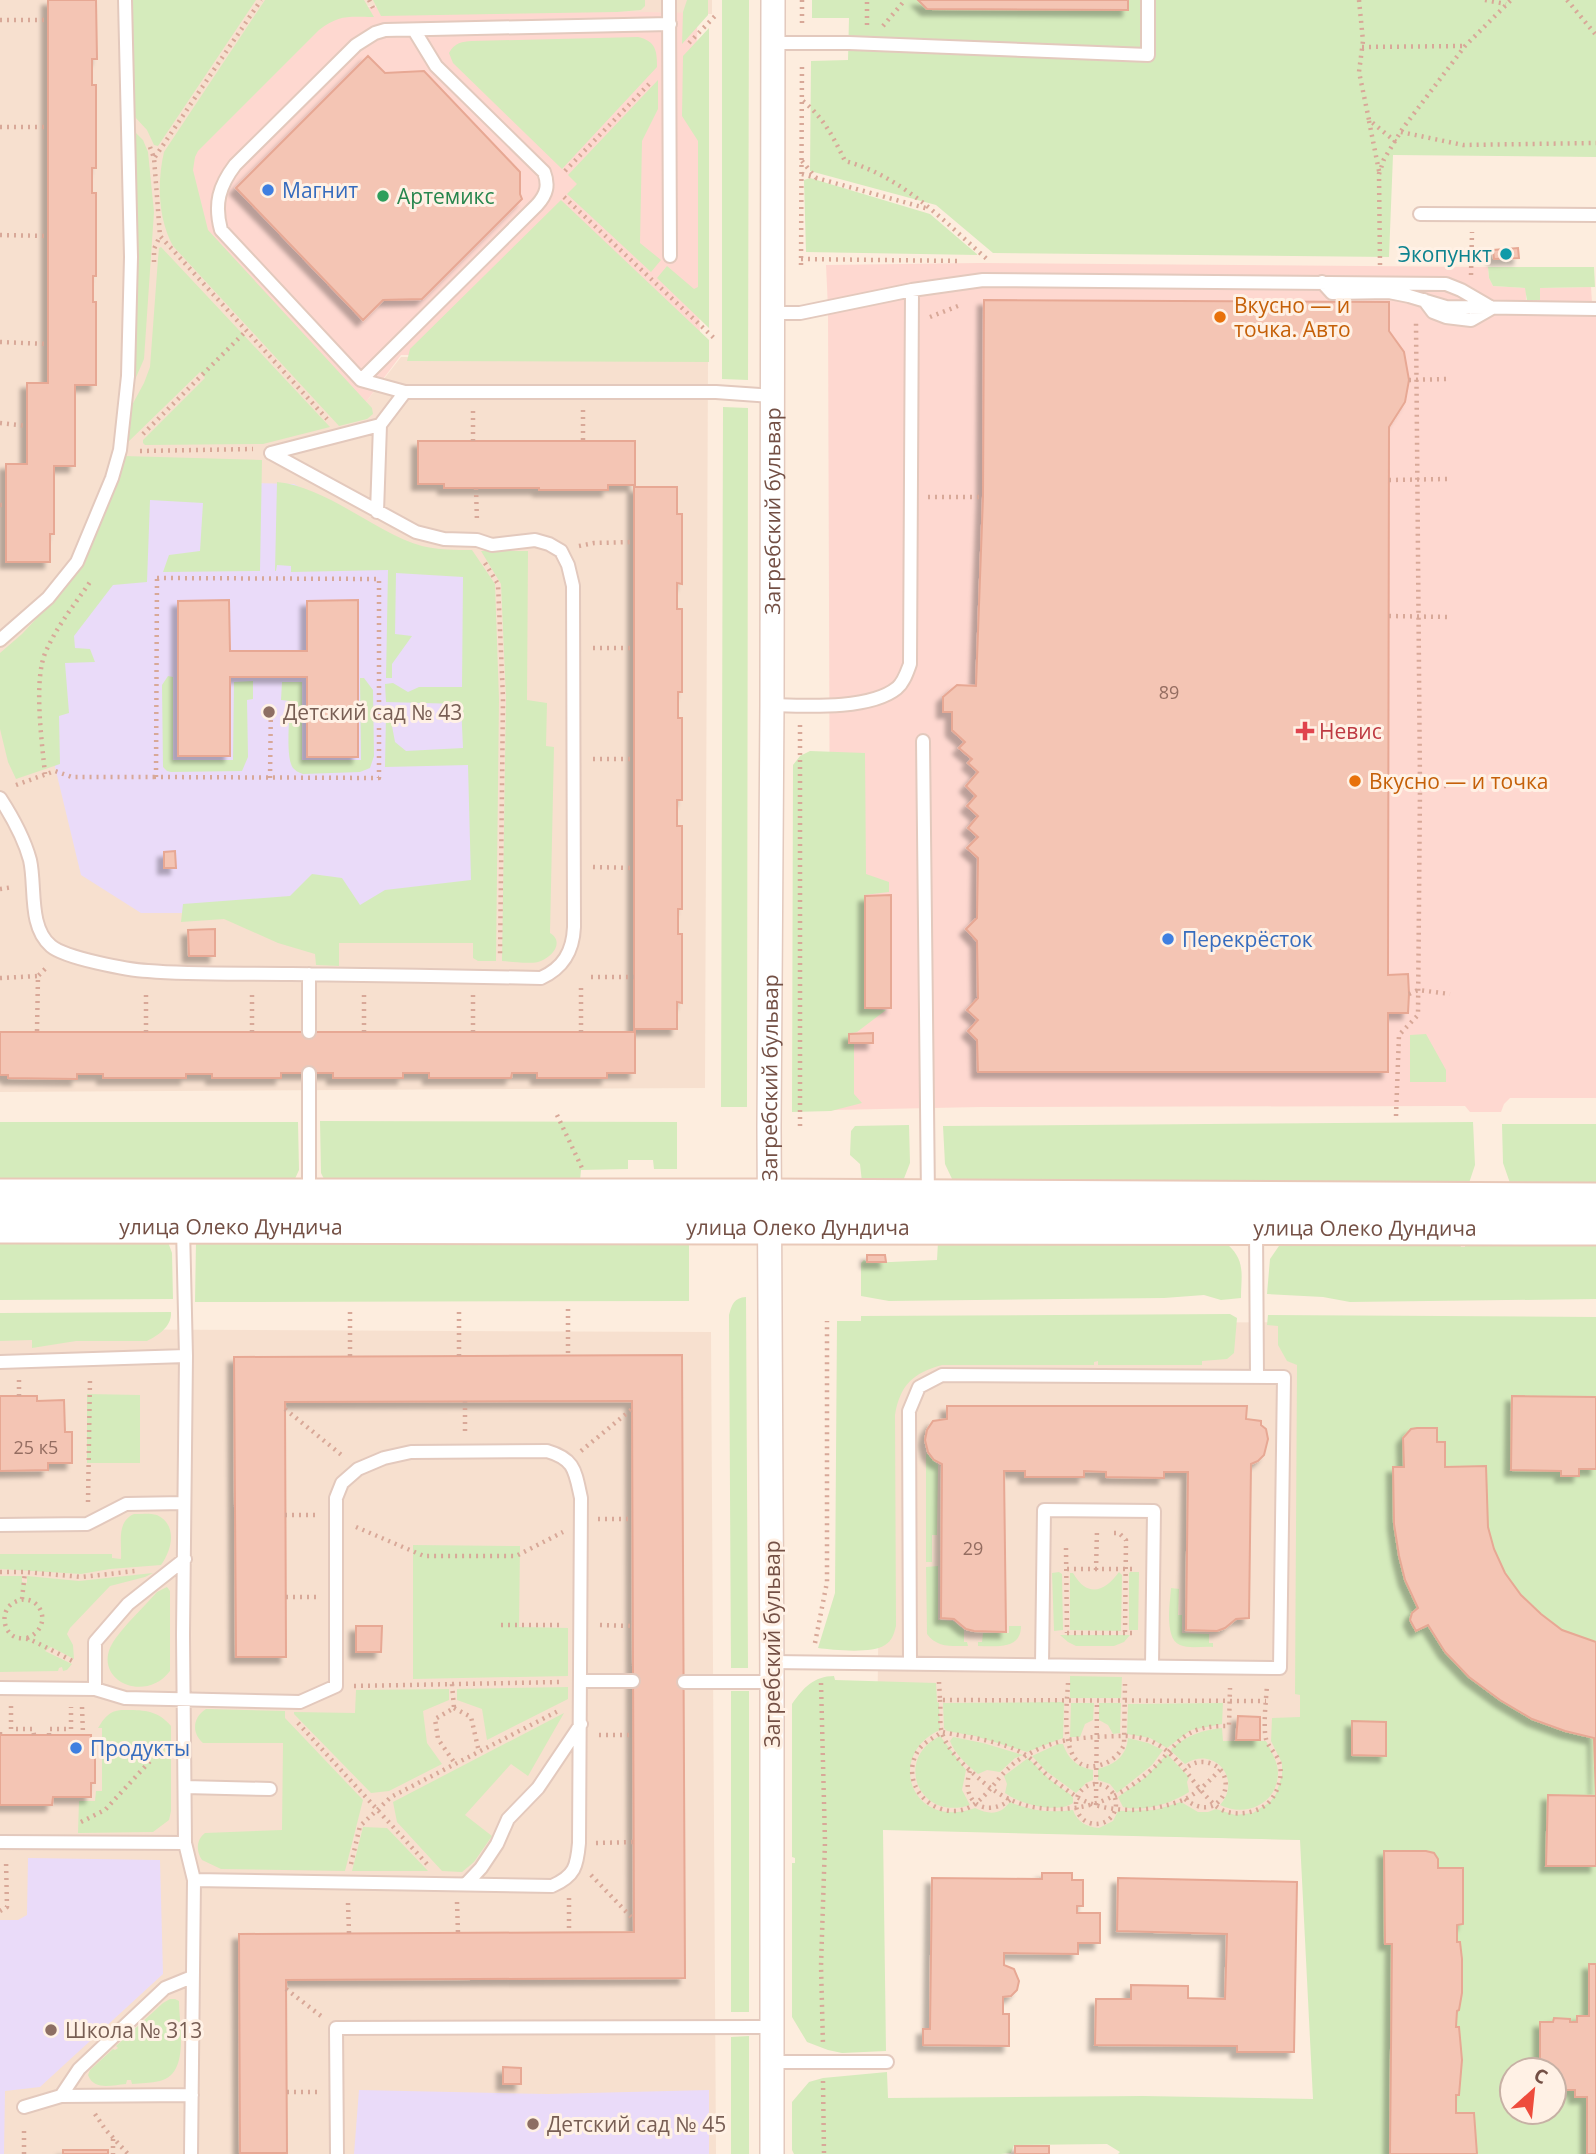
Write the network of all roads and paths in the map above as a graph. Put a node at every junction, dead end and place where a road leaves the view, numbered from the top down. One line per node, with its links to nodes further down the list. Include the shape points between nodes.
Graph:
1 (125, 0): 90 (lane, via 131,257 128,376 120,450 77,562 48,598)
2 (261, 0): 29 (path)
3 (669, 0): 13 (lane)
4 (773, 0): 16 (street, Загребский бульвар)
5 (1149, 0): 17 (lane, via 1148,55)
6 (1359, 0): 19 (path)
7 (1485, 0): 9 (path)
8 (1567, 0): 15 (path)
9 (1509, 2): 18 (path)
10 (715, 16): 20 (path)
11 (0, 20): 12 (path)
12 (48, 20)
13 (670, 24): 14 (lane); 20 (lane)
14 (414, 30): 34 (lane, via 436,66 544,172); 59 (lane, via 385,30 356,45 235,164 217,197 221,230)
15 (1596, 35)
16 (773, 43): 17 (lane); 51 (street, Загребский бульвар)
17 (802, 43): 21 (path)
18 (1465, 46): 19 (path); 25 (path)
19 (1362, 47): 22 (path, via 1359,72)
20 (670, 62): 34 (path); 41 (lane)
21 (802, 100): 30 (path); 35 (path, via 814,109 845,161 867,167)
22 (1369, 120): 27 (path); 32 (path)
23 (0, 127): 24 (path)
24 (48, 127)
25 (1401, 132): 27 (path); 28 (path, via 1463,145)
26 (147, 138): 29 (path)
27 (1396, 142): 32 (path)
28 (1596, 143)
29 (155, 158): 54 (path, via 160,236)
30 (802, 161): 31 (path); 33 (path)
31 (802, 174): 33 (path); 42 (path)
32 (1380, 174): 43 (path)
33 (817, 178): 35 (path)
34 (547, 190): 55 (path, via 564,197); 59 (lane)
35 (931, 209): 44 (path, via 988,261)
36 (1420, 214): 37 (lane)
37 (1473, 214): 38 (lane); 47 (path)
38 (1596, 215)
39 (0, 235): 40 (path)
40 (48, 236)
41 (670, 256)
42 (801, 259)
43 (1381, 261)
44 (995, 280): 45 (lane); 46 (lane)
45 (1322, 282): 47 (lane, via 1446,284); 49 (lane, via 1332,293 1389,292 1446,307)
46 (912, 290): 51 (lane, via 800,313); 53 (lane)
47 (1471, 296): 49 (lane)
48 (960, 305): 53 (path)
49 (1492, 308): 50 (lane)
50 (1596, 309)
51 (772, 313): 65 (street, Загребский бульвар)
52 (1416, 315): 61 (path)
53 (911, 325): 79 (lane)
54 (246, 331): 69 (path); 72 (path)
55 (715, 339)
56 (0, 342): 57 (path)
57 (48, 344)
58 (1446, 379): 61 (path)
59 (361, 380): 62 (lane)
60 (1409, 380): 61 (path)
61 (1417, 380): 75 (path)
62 (405, 392): 63 (lane); 67 (lane)
63 (473, 392): 64 (lane); 70 (path)
64 (583, 392): 65 (lane); 71 (path)
65 (772, 396): 94 (street, Загребский бульвар)
66 (0, 424): 68 (path)
67 (380, 425): 81 (lane); 81 (lane, via 271,453)
68 (27, 426)
69 (335, 427)
70 (473, 441)
71 (583, 441)
72 (135, 442)
73 (263, 449): 74 (path)
74 (140, 451)
75 (1417, 479): 76 (path); 77 (path); 88 (path)
76 (1447, 479)
77 (1389, 480)
78 (477, 488): 82 (path)
79 (910, 497): 80 (path); 94 (lane, via 910,664 905,677 897,688 874,699)
80 (983, 497)
81 (377, 512): 82 (lane, via 429,536)
82 (477, 540): 84 (lane, via 492,545 535,540)
83 (634, 542): 84 (path, via 594,543)
84 (561, 551): 91 (lane, via 573,586)
85 (484, 561): 109 (path, via 498,584 503,698)
86 (94, 573): 98 (path, via 45,653 40,685)
87 (1389, 616): 88 (path)
88 (1418, 617): 89 (path); 104 (path)
89 (1448, 617)
90 (0, 640)
91 (573, 648): 92 (path); 96 (lane)
92 (634, 648)
93 (271, 701): 100 (path)
94 (772, 705): 138 (street, Загребский бульвар)
95 (923, 741): 139 (lane)
96 (573, 759): 97 (path); 106 (lane)
97 (634, 759)
98 (45, 774): 99 (path); 102 (path)
99 (156, 777): 100 (path); 100 (path, via 157,578 379,579 379,778)
100 (271, 778)
101 (1449, 786): 104 (path)
102 (9, 787)
103 (1388, 787): 104 (path)
104 (1420, 787): 120 (path)
105 (0, 798): 108 (lane, via 30,860 42,934)
106 (574, 867): 107 (path); 116 (lane, via 573,940 562,964 541,978)
107 (634, 868)
108 (62, 953): 110 (lane); 114 (path)
109 (500, 958)
110 (146, 971): 111 (lane); 124 (path)
111 (252, 973): 112 (lane); 125 (path)
112 (309, 974): 113 (lane); 126 (lane)
113 (364, 975): 116 (lane); 127 (path)
114 (38, 976): 118 (path); 123 (path)
115 (591, 976): 117 (path)
116 (473, 977): 128 (path)
117 (634, 977)
118 (0, 978)
119 (581, 987): 129 (path)
120 (1418, 990): 121 (path); 122 (path); 132 (path, via 1418,1015 1399,1035)
121 (1409, 994)
122 (1450, 995)
123 (37, 1031)
124 (146, 1032)
125 (252, 1032)
126 (309, 1032)
127 (364, 1032)
128 (473, 1032)
129 (581, 1032)
130 (309, 1073): 137 (lane)
131 (557, 1115): 133 (path)
132 (1396, 1116)
133 (585, 1175)
134 (0, 1196): 136 (street, улица Олеко Дундича)
135 (1596, 1200): 141 (street, улица Олеко Дундича)
136 (183, 1212): 137 (street, улица Олеко Дундича); 142 (street, улица Олеко Дундича); 148 (lane)
137 (309, 1212): 138 (street, улица Олеко Дундича)
138 (770, 1212): 139 (street, улица Олеко Дундича); 202 (street, Загребский бульвар)
139 (928, 1212): 140 (street, улица Олеко Дундича)
140 (1255, 1213): 141 (street, улица Олеко Дундича); 154 (lane)
141 (1492, 1214): 143 (street, улица Олеко Дундича)
142 (0, 1226)
143 (1596, 1228)
144 (350, 1309): 149 (path)
145 (459, 1309): 150 (path)
146 (568, 1309): 151 (path)
147 (827, 1321): 194 (path, via 827,1582 815,1647)
148 (186, 1356): 152 (lane); 162 (lane)
149 (350, 1356)
150 (459, 1356)
151 (568, 1356)
152 (0, 1362)
153 (90, 1365): 161 (path)
154 (1257, 1377): 193 (lane, via 942,1376 919,1387 909,1411); 200 (lane, via 1284,1377 1280,1668)
155 (465, 1401): 158 (path)
156 (285, 1409): 160 (path)
157 (632, 1409): 159 (path)
158 (465, 1451): 159 (lane, via 547,1451); 160 (lane, via 411,1452)
159 (569, 1461): 166 (lane, via 581,1498)
160 (358, 1469): 164 (lane, via 342,1483)
161 (88, 1486)
162 (184, 1503): 167 (lane, via 126,1504 87,1524); 172 (lane)
163 (285, 1515): 164 (path)
164 (336, 1515): 181 (lane)
165 (632, 1518): 166 (path)
166 (581, 1519): 184 (lane)
167 (0, 1525)
168 (353, 1525): 169 (path, via 424,1556 516,1556)
169 (566, 1530)
170 (1084, 1532): 175 (path, via 1123,1536)
171 (1066, 1536): 174 (path)
172 (185, 1559): 179 (lane); 211 (lane)
173 (1043, 1569): 174 (path); 176 (lane, via 1044,1510 1153,1511); 188 (lane)
174 (1067, 1569): 175 (path); 189 (path)
175 (1125, 1569): 176 (path); 190 (path)
176 (1153, 1569): 191 (lane)
177 (0, 1572): 178 (path)
178 (25, 1572): 179 (path, via 82,1577); 182 (path)
179 (169, 1572): 201 (lane, via 128,1604 95,1642)
180 (286, 1597): 181 (path)
181 (336, 1597): 211 (lane, via 336,1686 300,1702)
182 (22, 1599): 187 (path, via 6,1611); 192 (path, via 32,1601 43,1617 36,1634)
183 (501, 1625): 184 (path)
184 (578, 1625): 185 (path); 204 (lane)
185 (633, 1626)
186 (0, 1631): 187 (path)
187 (8, 1631): 192 (path, via 16,1638)
188 (1042, 1632): 189 (path); 195 (lane)
189 (1067, 1633): 190 (path)
190 (1125, 1633): 191 (path)
191 (1152, 1633): 198 (lane)
192 (27, 1638): 201 (path)
193 (910, 1663): 194 (lane); 195 (lane)
194 (820, 1664): 202 (lane); 278 (path, via 825,1842)
195 (1042, 1665): 196 (lane)
196 (1068, 1665): 197 (lane); 213 (path)
197 (1125, 1666): 198 (lane); 215 (path)
198 (1152, 1666): 199 (lane)
199 (1230, 1667): 200 (lane); 216 (path)
200 (1268, 1668): 217 (path)
201 (95, 1672): 210 (lane)
202 (772, 1672): 206 (lane); 275 (street, Загребский бульвар)
203 (936, 1680): 212 (path, via 941,1686)
204 (578, 1681): 205 (lane); 207 (path); 224 (lane)
205 (633, 1681)
206 (684, 1682)
207 (452, 1684): 208 (path); 219 (path)
208 (368, 1685)
209 (0, 1688): 210 (lane)
210 (95, 1689): 211 (lane, via 125,1698)
211 (184, 1699): 243 (lane)
212 (940, 1700): 213 (path); 225 (path)
213 (1068, 1701): 214 (path); 233 (path)
214 (1097, 1701): 215 (path); 232 (path)
215 (1125, 1701): 216 (path); 230 (path)
216 (1229, 1701): 217 (path); 234 (path, via 1229,1726 1185,1735)
217 (1266, 1701): 253 (path, via 1266,1739 1280,1763 1279,1787 1266,1805 1249,1813 1233,1813)
218 (567, 1706): 235 (path)
219 (454, 1708): 235 (path, via 471,1717); 237 (path, via 435,1719 438,1739)
220 (289, 1714): 256 (path)
221 (83, 1720): 226 (path)
222 (14, 1729): 227 (path, via 33,1729)
223 (68, 1729): 228 (path, via 48,1729)
224 (581, 1729): 229 (path); 261 (lane); 267 (lane, via 538,1788 508,1819 481,1868)
225 (942, 1732): 236 (path); 241 (path); 251 (path, via 920,1748 914,1761 918,1793 943,1810)
226 (83, 1734)
227 (34, 1735)
228 (48, 1735)
229 (633, 1735)
230 (1125, 1736): 232 (path); 234 (path, via 1149,1740); 238 (path, via 1120,1754)
231 (171, 1738): 257 (path, via 106,1810)
232 (1095, 1738): 233 (path); 238 (path)
233 (1067, 1740): 236 (path); 238 (path, via 1076,1759)
234 (1167, 1751): 239 (path); 248 (path, via 1150,1771)
235 (479, 1752): 237 (path)
236 (1027, 1755): 244 (path); 247 (path)
237 (456, 1765): 256 (path, via 390,1797)
238 (1096, 1766): 242 (path)
239 (1186, 1768): 240 (path, via 1202,1762); 245 (path)
240 (1220, 1770): 245 (path); 253 (path, via 1226,1788)
241 (970, 1771): 244 (path); 251 (path, via 968,1795)
242 (1096, 1784): 247 (path); 248 (path); 252 (path)
243 (185, 1787): 246 (lane); 260 (lane)
244 (990, 1788): 250 (path); 251 (path)
245 (1201, 1788): 249 (path); 253 (path)
246 (270, 1789)
247 (1077, 1797): 252 (path); 254 (path)
248 (1115, 1797): 252 (path); 255 (path)
249 (1185, 1799): 253 (path, via 1194,1807); 255 (path, via 1157,1809)
250 (1010, 1800): 251 (path, via 988,1809); 254 (path, via 1035,1809)
251 (976, 1804)
252 (1096, 1805): 254 (path); 255 (path)
253 (1215, 1805)
254 (1076, 1808): 255 (path, via 1083,1820 1096,1824 1109,1820)
255 (1116, 1808)
256 (378, 1809): 263 (path); 265 (path, via 360,1826)
257 (90, 1817)
258 (3, 1842): 260 (lane); 268 (path, via 7,1907)
259 (634, 1842): 261 (path)
260 (185, 1843): 266 (lane)
261 (579, 1843): 262 (lane)
262 (578, 1861): 264 (lane); 269 (path)
263 (431, 1868)
264 (569, 1875): 267 (lane, via 552,1886); 272 (path)
265 (348, 1879): 266 (lane); 267 (lane); 270 (path)
266 (194, 1880): 273 (lane)
267 (461, 1884): 271 (path)
268 (0, 1911)
269 (634, 1920)
270 (349, 1933)
271 (458, 1933)
272 (569, 1933)
273 (192, 1977): 282 (lane); 283 (lane, via 165,1988 79,2069)
274 (286, 1989): 276 (path)
275 (772, 2027): 276 (lane); 277 (street, Загребский бульвар)
276 (336, 2028): 280 (lane)
277 (772, 2062): 278 (lane); 292 (street, Загребский бульвар)
278 (823, 2062): 279 (lane); 293 (path)
279 (887, 2062)
280 (337, 2091): 281 (path); 291 (lane)
281 (287, 2092)
282 (192, 2095): 284 (lane); 290 (lane)
283 (61, 2096): 284 (lane); 285 (lane)
284 (83, 2096): 286 (path)
285 (24, 2107): 287 (path)
286 (113, 2138): 288 (path); 289 (path)
287 (24, 2154)
288 (113, 2154)
289 (128, 2154)
290 (191, 2154)
291 (337, 2154)
292 (772, 2154)
293 (824, 2154)

